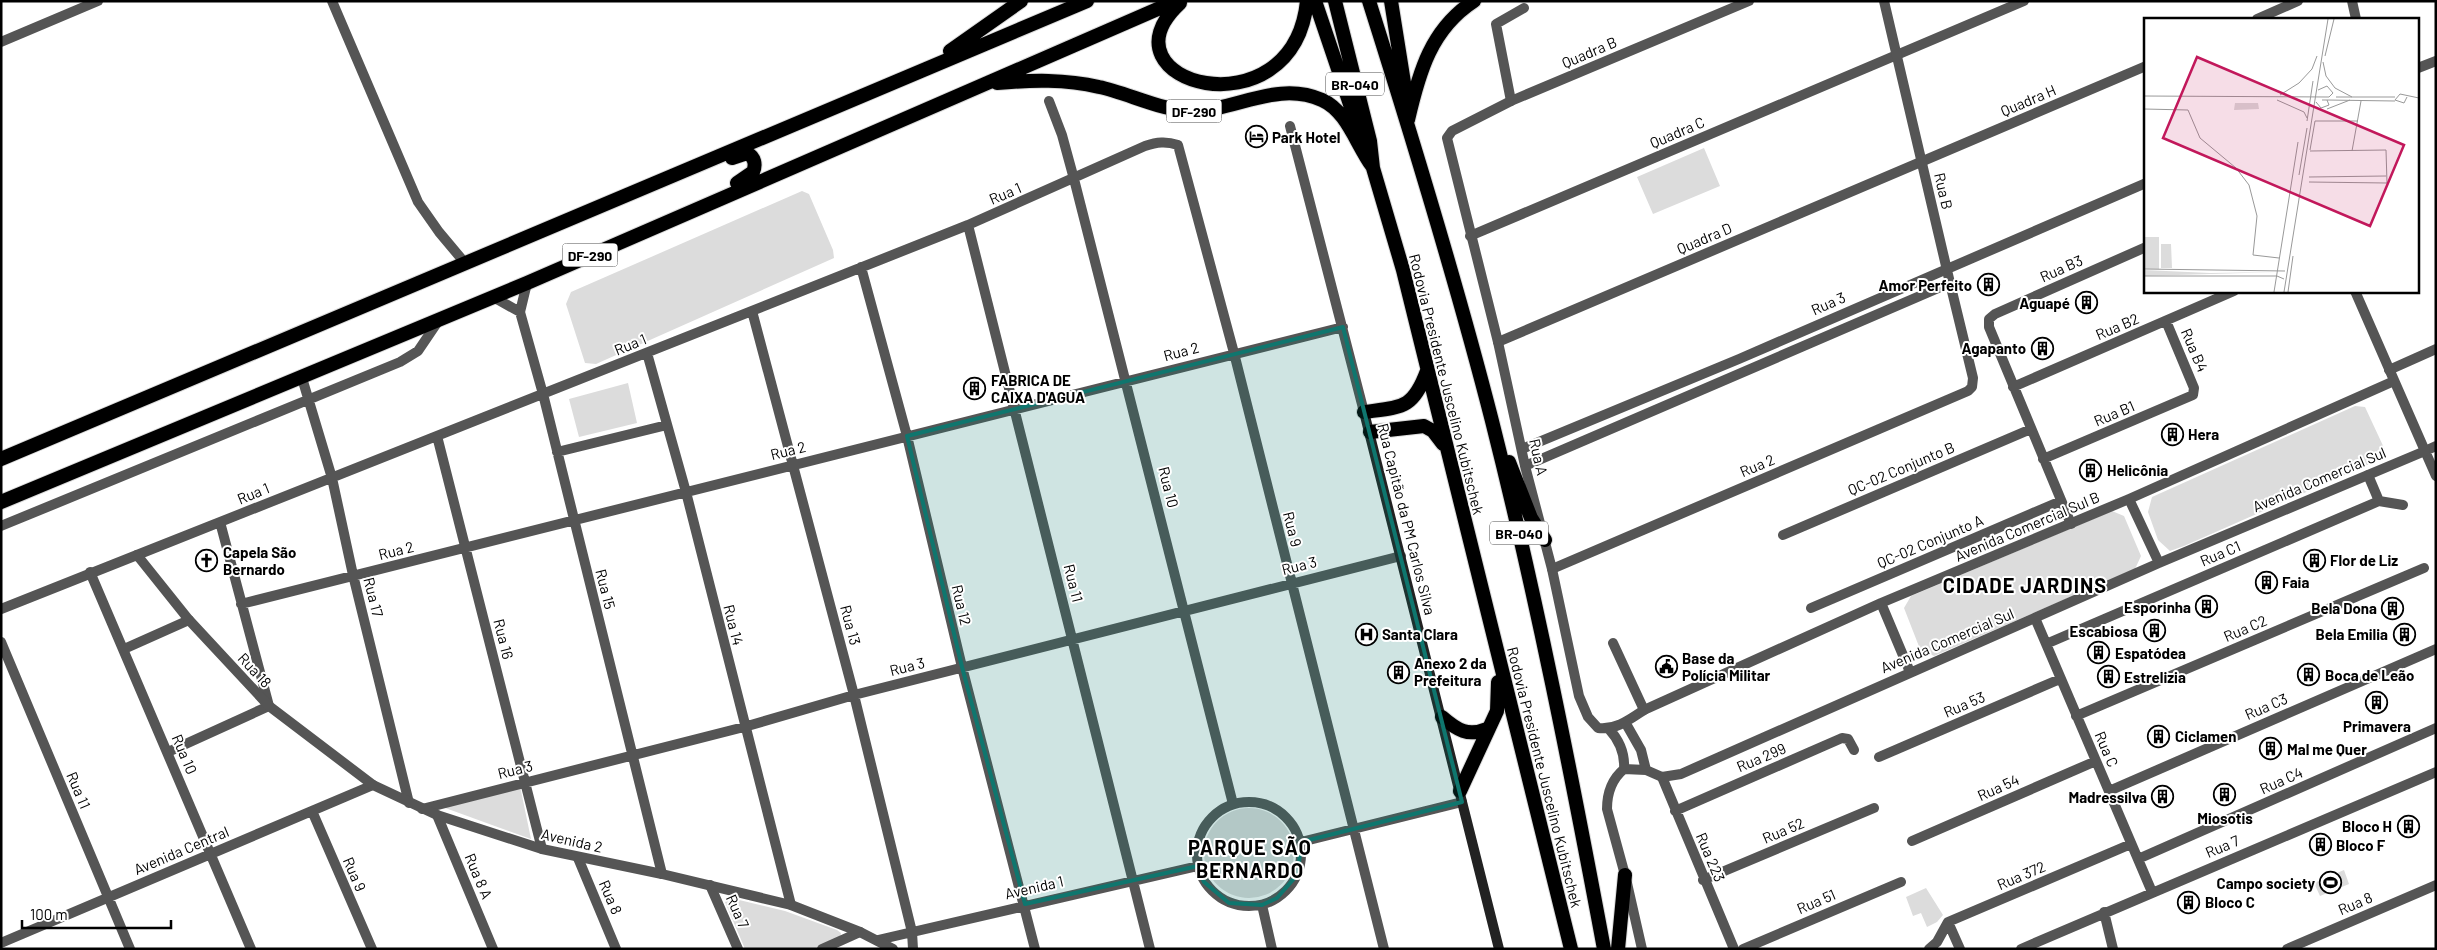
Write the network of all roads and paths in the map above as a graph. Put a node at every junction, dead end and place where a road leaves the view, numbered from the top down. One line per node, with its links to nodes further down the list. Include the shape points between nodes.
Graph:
1 (98, 1): 21 (street)
2 (332, 1): 43 (street, via 411,188 439,232)
3 (1021, 1): 26 (highway)
4 (1087, 1): 26 (highway, DF-290)
5 (1176, 1): 27 (highway, DF-290)
6 (1182, 1): 7 (highway, via 1160,29 1160,56 1171,70 1179,74 1202,82 1226,84 1262,74 1284,59 1299,37)
7 (1307, 1)
8 (1315, 1): 35 (highway)
9 (1334, 1): 35 (highway, Rodovia Presidente Juscelino Kubitschek / BR-040, via 1370,141)
10 (1370, 1): 30 (highway, Rodovia Presidente Juscelino Kubitschek / BR-040)
11 (1391, 1): 30 (highway)
12 (1474, 1): 30 (highway, via 1455,16 1432,44 1417,79)
13 (1749, 1): 29 (street, Quadra B)
14 (1884, 1): 22 (street, Rua B)
15 (2024, 1): 22 (street, Quadra C)
16 (2298, 1): 19 (street)
17 (2352, 1): 20 (street)
18 (1524, 8): 29 (street, via 1496,24)
19 (2259, 18)
20 (2356, 18)
21 (1, 42)
22 (1896, 56): 34 (street, Rua B); 41 (street, Quadra C)
23 (2436, 60): 25 (street)
24 (2144, 67): 34 (street, Quadra H)
25 (2420, 67)
26 (918, 71): 38 (highway, DF-290)
27 (984, 84): 35 (highway, DF-290, via 1048,80 1073,82 1188,112 1225,108 1262,96 1299,94 1333,107 1342,116); 39 (highway, DF-290)
28 (1050, 101): 36 (street, Rua 10)
29 (1511, 101): 32 (street, Quadra B, via 1452,131)
30 (1408, 122): 74 (highway, Rodovia Presidente Juscelino Kubitschek / BR-040)
31 (1290, 126): 55 (street, Rua Capitão da PM Carlos Silva)
32 (1447, 138): 41 (street, Rua A)
33 (1178, 145): 36 (street, Rua 1, via 1155,143); 59 (street, Rua 9)
34 (1922, 162): 44 (street, Rua B); 56 (street, Quadra D)
35 (1372, 167): 62 (highway, Rodovia Presidente Juscelino Kubitschek / BR-040, via 1403,270)
36 (1074, 179): 40 (street, Rua 1); 66 (street, Rua 10)
37 (2144, 183): 44 (street, Rua 3)
38 (646, 188): 39 (highway, via 674,183 742,153 753,158 753,172 746,179 682,207 672,213); 43 (highway, DF-290)
39 (668, 221): 46 (highway, DF-290)
40 (968, 225): 45 (street, Rua 1); 72 (street, Rua 11)
41 (1470, 236): 56 (street, Rua A)
42 (2144, 248): 68 (street, Rua B3, via 1989,319 1989,327)
43 (465, 263): 85 (highway, DF-290)
44 (1947, 267): 47 (street, Rua B); 60 (street, Rua 3)
45 (861, 268): 51 (street, Rua 1); 79 (street, Rua 12)
46 (527, 283): 50 (highway, DF-290); 52 (street)
47 (1950, 283): 63 (street, Rua 3); 67 (street, Rua B, via 1973,378)
48 (2232, 292): 54 (street, Rua B2)
49 (2355, 292): 61 (street)
50 (493, 297): 52 (street); 53 (highway, DF-290)
51 (752, 311): 58 (street, Rua 1); 87 (street, Rua 13)
52 (520, 312): 70 (street, Rua 15)
53 (438, 320): 64 (highway, DF-290); 71 (street, via 426,342 410,357)
54 (2166, 321): 68 (street, Rua B2); 69 (street, Rua B4)
55 (1343, 327): 59 (street, Rua 2); 73 (street, Rua Capitão da PM Carlos Silva)
56 (1498, 342): 82 (street, Rua A)
57 (2436, 349): 61 (street)
58 (648, 353): 70 (street, Rua 1); 75 (street, Rua 14)
59 (1234, 353): 66 (street, Rua 2); 112 (street, Rua 9)
60 (1740, 359): 63 (street); 82 (street, Rua 3)
61 (2389, 370): 65 (street)
62 (1427, 371): 73 (highway, via 1419,393 1410,400 1398,406); 81 (highway, Rodovia Presidente Juscelino Kubitschek / BR-040)
63 (1746, 373): 88 (street, Rua 3)
64 (302, 378): 71 (street, Rua 17); 96 (highway, DF-290)
65 (2394, 381): 83 (street); 93 (street, Avenida Comercial Sul B)
66 (1124, 382): 72 (street, Rua 2); 117 (street, Rua 10)
67 (1972, 387): 109 (street, Rua 2)
68 (2013, 387): 76 (street)
69 (2194, 392): 86 (street, Rua B1, via 2190,397)
70 (543, 394): 78 (street, Rua 1); 84 (street, Rua 15)
71 (309, 398): 91 (street, Rua 17); 101 (street)
72 (1016, 408): 79 (street, Rua 2); 120 (street, Rua 11)
73 (1364, 412): 77 (main road, Rua Capitão da PM Carlos Silva)
74 (1492, 420): 103 (highway, via 1531,518); 203 (highway, Rodovia Presidente Juscelino Kubitschek / BR-040, via 1541,628)
75 (666, 425): 84 (street); 92 (street, Rua 14)
76 (2031, 429): 86 (street); 102 (street, QC-02 Conjunto B)
77 (1370, 432): 81 (highway, via 1424,426 1433,431); 106 (main road, Rua Capitão da PM Carlos Silva)
78 (437, 436): 91 (street, Rua 1); 104 (street, Rua 16)
79 (907, 436): 87 (street, Rua 2); 127 (street, Rua 12)
80 (2436, 446): 83 (street, Avenida Comercial Sul)
81 (1445, 447): 126 (highway, Rodovia Presidente Juscelino Kubitschek / BR-040)
82 (1522, 449): 88 (street, Rua A)
83 (2425, 451): 89 (street, Avenida Comercial Sul); 90 (street)
84 (557, 452): 99 (street, Rua 15)
85 (1, 459)
86 (2043, 459): 94 (street)
87 (794, 464): 92 (street, Rua 2); 130 (street, Rua 13)
88 (1525, 466): 103 (street, Rua A)
89 (2368, 475): 95 (street); 107 (street, Avenida Comercial Sul)
90 (2436, 476)
91 (332, 478): 98 (street, Rua 1); 111 (street, Rua 17)
92 (686, 492): 99 (street, Rua 2); 136 (street, Rua 14)
93 (2129, 499): 100 (street, Avenida Comercial Sul B); 107 (street)
94 (2061, 501): 100 (street); 115 (street, QC-02 Conjunto A)
95 (2379, 501): 97 (street); 123 (street, Rua C1)
96 (1, 502)
97 (2403, 505)
98 (220, 522): 105 (street, Rua 1); 114 (street, Rua 18)
99 (573, 522): 104 (street, Rua 2); 142 (street, Rua 15)
100 (2071, 524): 113 (street, Avenida Comercial Sul B)
101 (1, 526)
102 (1783, 535)
103 (1545, 540): 109 (street, Rua A)
104 (465, 548): 111 (street, Rua 2); 149 (street, Rua 16)
105 (137, 555): 110 (street, Rua 1); 119 (street, Rua 18)
106 (1401, 556): 112 (street, Rua 3); 134 (main road, Rua Capitão da PM Carlos Silva)
107 (2159, 563): 118 (street, Avenida Comercial Sul)
108 (2424, 568): 133 (street, Rua C2)
109 (1552, 569): 139 (street, Rua A, via 1582,708 1598,728)
110 (90, 572): 116 (street); 124 (street, Rua 10)
111 (353, 575): 114 (street, Rua 2); 153 (street, Rua 17)
112 (1290, 583): 117 (street, Rua 3); 160 (street, Rua 9)
113 (1881, 603): 128 (street); 132 (street, Avenida Comercial Sul B)
114 (241, 604): 131 (street, Rua 18)
115 (1811, 608)
116 (1, 609)
117 (1184, 611): 120 (street, Rua 3); 154 (street, Rua 10)
118 (2035, 618): 123 (street, Rua C); 128 (street, Avenida Comercial Sul)
119 (189, 620): 124 (street); 131 (street, Rua 18)
120 (1072, 639): 127 (street, Rua 3); 171 (street, Rua 11)
121 (1, 642): 177 (street, Rua 11)
122 (1613, 644): 132 (street)
123 (2046, 644): 129 (street, Rua C)
124 (124, 649): 141 (street, Rua 10)
125 (2436, 649): 151 (street, Rua C3)
126 (1499, 659): 138 (highway, via 1499,704); 202 (highway, Rodovia Presidente Juscelino Kubitschek / BR-040)
127 (962, 667): 130 (street, Rua 3); 178 (street, Rua 12)
128 (1910, 672): 148 (street, Avenida Comercial Sul, via 1681,774)
129 (2060, 678): 133 (street, Rua C); 143 (street, Rua 53)
130 (854, 694): 136 (street, Rua 3); 184 (street, Rua 13)
131 (269, 706): 141 (street); 150 (street, Avenida 2)
132 (1644, 710): 135 (street)
133 (2076, 716): 144 (street, Rua C)
134 (1442, 717): 138 (highway, via 1464,733); 152 (main road, Rua Capitão da PM Carlos Silva)
135 (1625, 722): 139 (street); 146 (street, via 1641,750)
136 (744, 727): 142 (street, Rua 3); 179 (street, Rua 14)
137 (2436, 728): 167 (street, Rua C4)
138 (1487, 729): 152 (highway)
139 (1609, 730): 145 (street, via 1621,746)
140 (1854, 750): 158 (street, Rua 299, via 1848,739 1842,738)
141 (168, 752): 165 (street, Rua 10)
142 (632, 755): 149 (street, Rua 3); 169 (street, Rua 15)
143 (1879, 757)
144 (2096, 761): 151 (street, Rua C); 161 (street, Rua 54)
145 (1624, 769): 146 (street); 170 (street, via 1614,781 1607,809)
146 (1646, 770): 148 (street)
147 (2436, 772): 176 (street, Rua 7)
148 (1662, 777): 158 (street, Rua 223)
149 (525, 782): 156 (street, Rua 3); 164 (street, Rua 16)
150 (373, 786): 153 (street, Avenida 2); 157 (street, Avenida Central)
151 (2109, 791): 163 (street, Rua C)
152 (1461, 796): 160 (street); 201 (main road, Rua Capitão da PM Carlos Silva)
153 (409, 803): 156 (street, Avenida 2)
154 (1233, 804): 162 (street, via 1250,801 1267,804 1283,813); 168 (street, via 1207,822 1196,851)
155 (1874, 808): 172 (street, Rua 52)
156 (422, 809): 159 (street, Avenida 2)
157 (312, 811): 165 (street, Avenida Central); 190 (street, Rua 9)
158 (1675, 811): 172 (street, Rua 223)
159 (437, 815): 164 (street, Avenida 2); 191 (street, Rua 8 A)
160 (1353, 829): 162 (street); 200 (street, Rua 9)
161 (1912, 841)
162 (1301, 842): 180 (street, via 1298,874 1289,888)
163 (2131, 844): 167 (street, Rua C); 182 (street, Rua 372)
164 (542, 849): 166 (street, Avenida 2)
165 (211, 853): 177 (street, Avenida Central); 189 (street, Rua 10)
166 (578, 858): 169 (street, Avenida 2); 192 (street, Rua 8)
167 (2138, 859): 176 (street, Rua C)
168 (1198, 866): 171 (street, Avenida 1); 180 (street, via 1204,882 1222,898 1245,906)
169 (662, 874): 174 (street, Avenida 2)
170 (1625, 875): 204 (highway); 205 (street)
171 (1133, 880): 178 (street, Avenida 1); 198 (street, Rua 11)
172 (1703, 880): 206 (street, Rua 223)
173 (1901, 882): 207 (street, Rua 51)
174 (710, 886): 179 (street, Avenida 2); 193 (street, Rua 7)
175 (2436, 886): 211 (street, Rua 8)
176 (2152, 892): 181 (street, Rua 7)
177 (108, 898): 186 (street, Avenida Central); 188 (street, Rua 11)
178 (1025, 904): 184 (street, Avenida 1); 197 (street, Rua 12)
179 (791, 905): 183 (street, Avenida 2)
180 (1262, 905): 199 (street)
181 (2104, 912): 209 (street, Rua 7); 210 (street)
182 (1948, 922): 187 (street); 208 (street)
183 (860, 932): 185 (street, Avenida 2); 194 (street)
184 (912, 932): 185 (street, Avenida 1); 196 (street, Rua 13)
185 (878, 940): 195 (street, Avenida 2)
186 (3, 942)
187 (1930, 948)
188 (130, 949)
189 (252, 949)
190 (372, 949)
191 (493, 949)
192 (616, 949)
193 (738, 949)
194 (822, 949)
195 (894, 949)
196 (913, 949)
197 (1035, 949)
198 (1150, 949)
199 (1272, 949)
200 (1384, 949)
201 (1499, 949)
202 (1571, 949)
203 (1604, 949)
204 (1618, 949)
205 (1642, 949)
206 (1734, 949)
207 (1743, 949)
208 (1960, 949)
209 (2021, 949)
210 (2113, 949)
211 (2287, 949)

